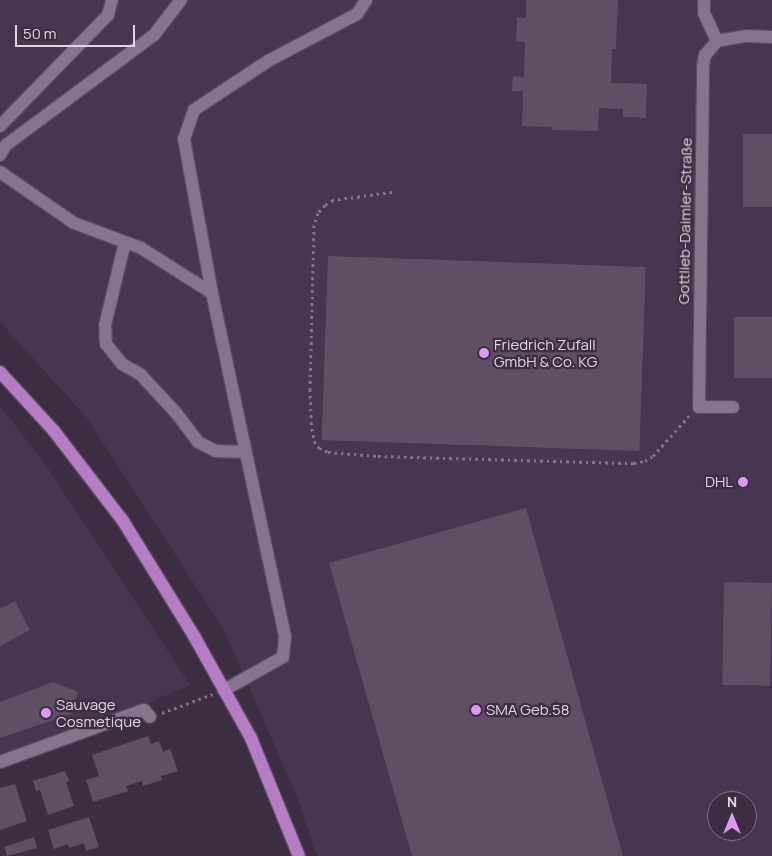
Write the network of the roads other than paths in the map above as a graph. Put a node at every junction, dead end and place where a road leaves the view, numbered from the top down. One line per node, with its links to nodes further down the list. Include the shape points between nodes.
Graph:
1 (112, 0): 7 (street, via 108,15)
2 (181, 0): 8 (street, via 154,35 6,145)
3 (366, 0): 11 (street, via 357,14 268,61 194,110 184,139)
4 (704, 0): 6 (street, via 704,13)
5 (772, 37): 6 (street, via 745,36)
6 (717, 41): 13 (street, Gottlieb-Daimler-Straße, via 705,55 703,66 698,407)
7 (0, 126)
8 (0, 155)
9 (0, 172): 10 (street, via 74,223)
10 (126, 242): 11 (street, via 142,248); 14 (street, via 105,325 106,344 122,364 140,374 198,442 216,451)
11 (212, 293): 14 (street)
12 (0, 372): 15 (main road, via 54,430 123,521)
13 (733, 407)
14 (245, 452): 15 (street, via 285,637 283,657)
15 (224, 690): 18 (main road, via 251,738)
16 (150, 717): 17 (street, via 144,710)
17 (0, 762)
18 (299, 856)

